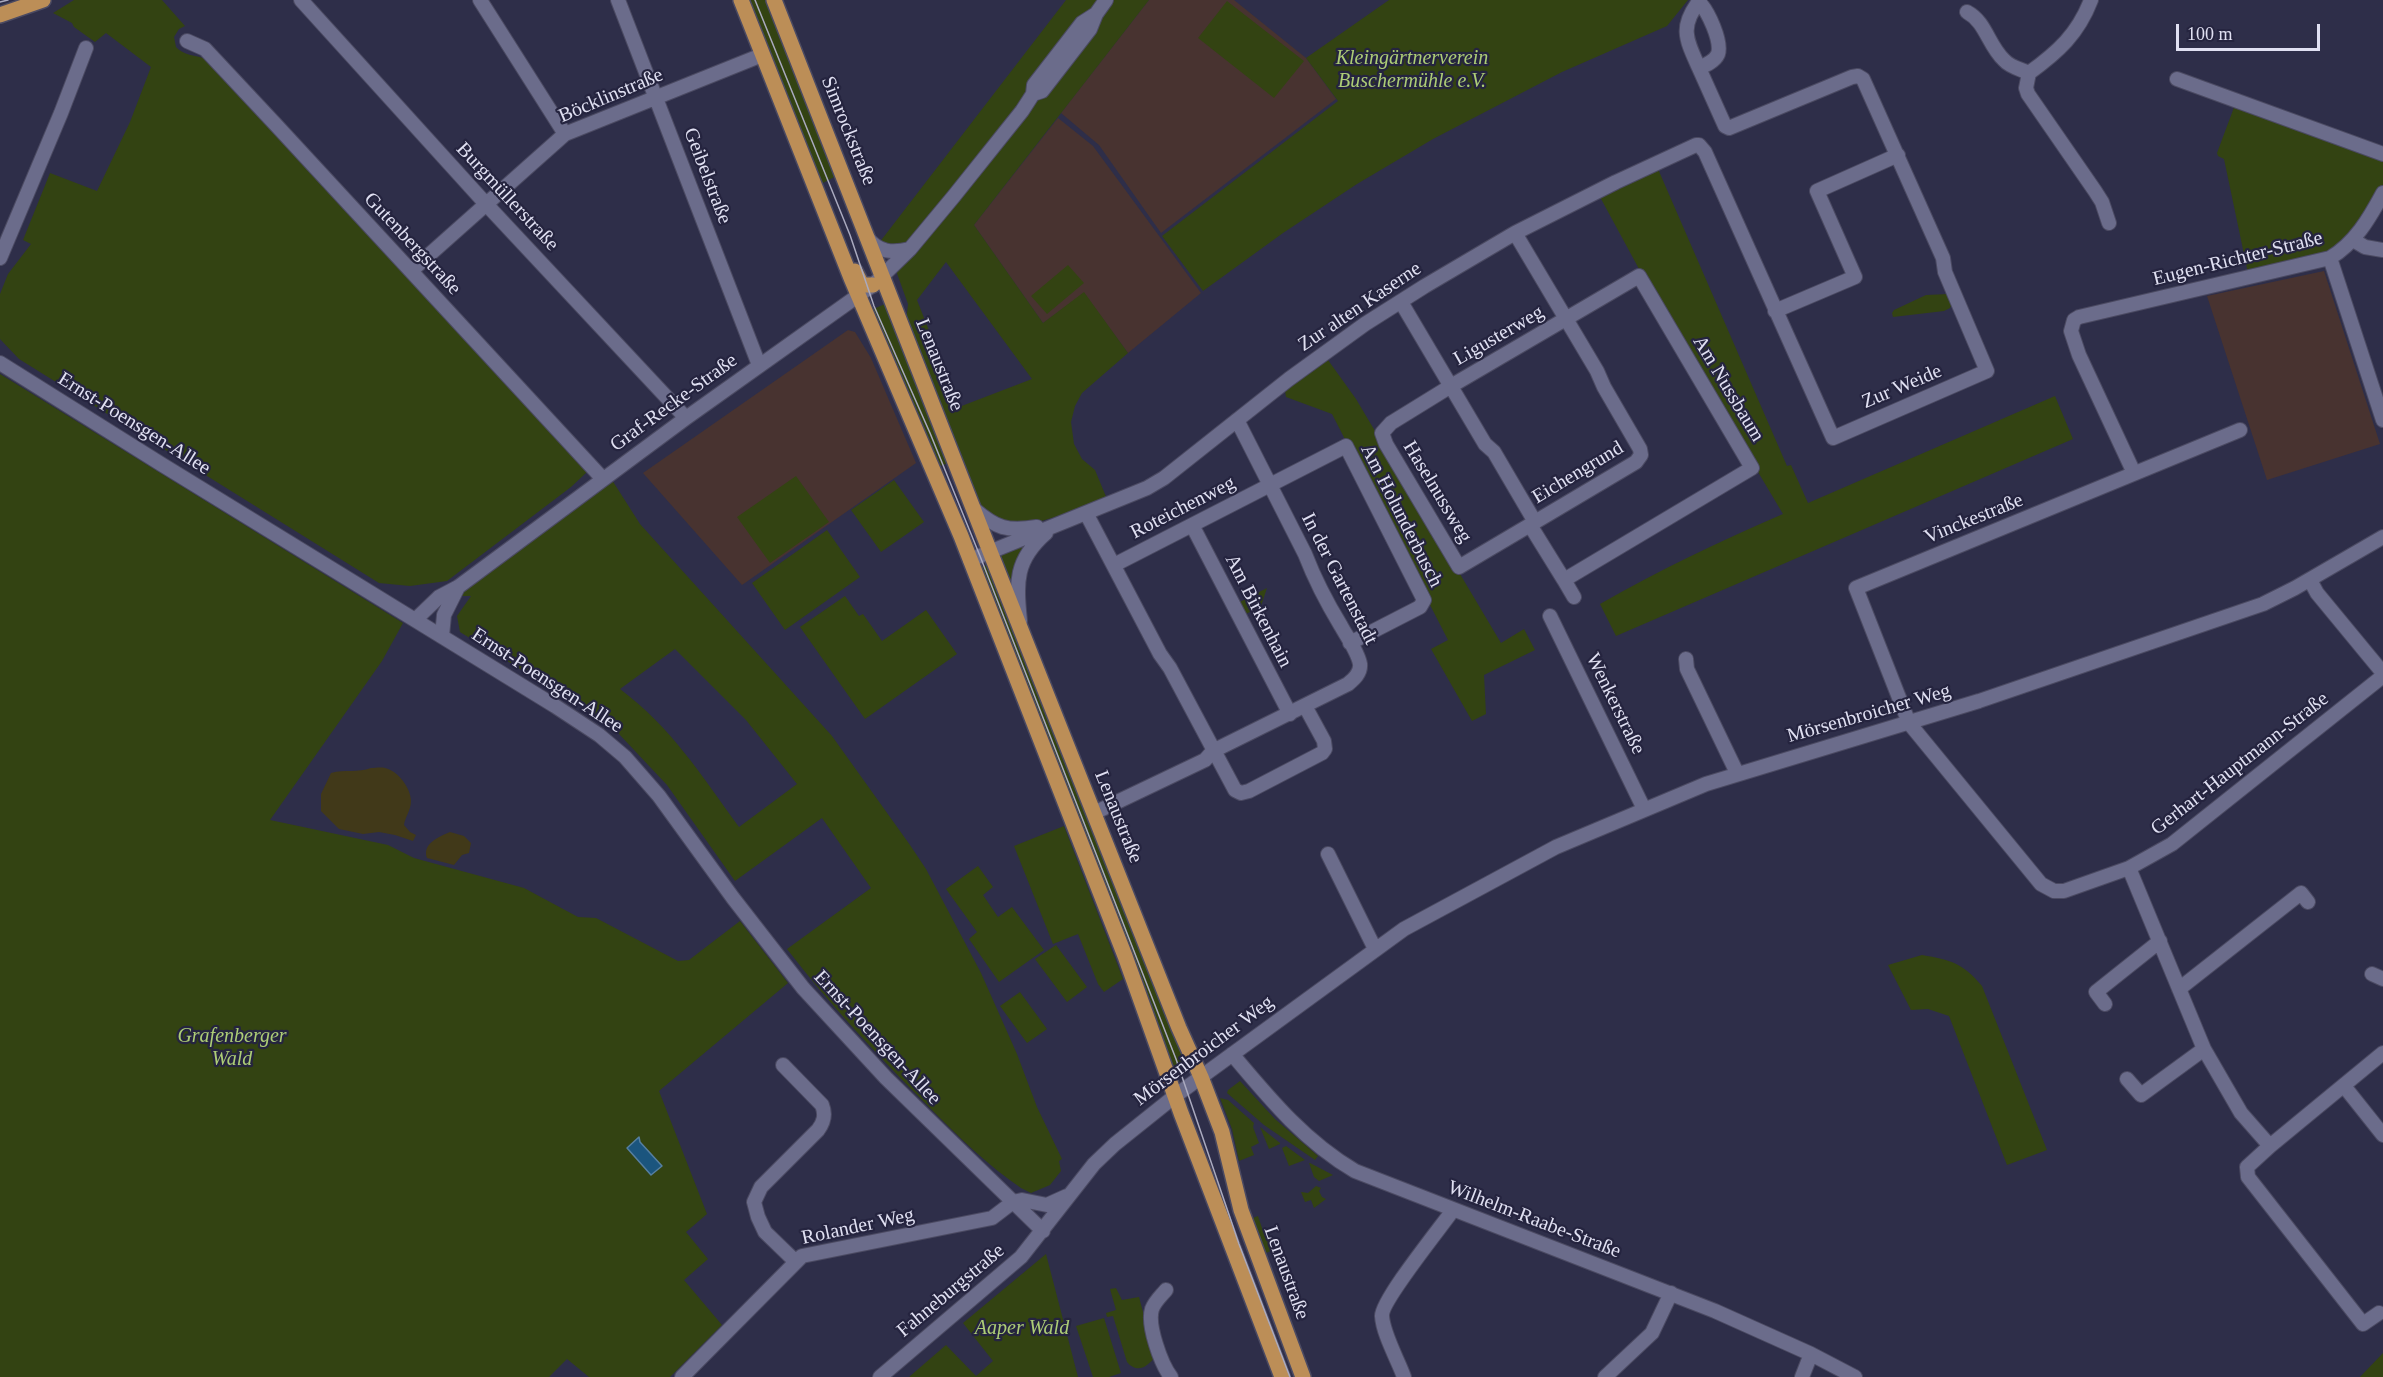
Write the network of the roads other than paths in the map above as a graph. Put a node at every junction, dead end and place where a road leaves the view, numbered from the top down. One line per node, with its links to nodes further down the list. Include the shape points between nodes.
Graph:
1 (43, 0): 11 (main road)
2 (301, 0): 24 (street, Burgmüllerstraße)
3 (480, 0): 19 (street)
4 (618, 0): 18 (street, Geibelstraße)
5 (741, 0): 14 (main road)
6 (774, 0): 27 (main road, Simrockstraße)
7 (1106, 0): 29 (street, Graf-Recke-Straße, via 1090,29 1042,91 1033,94)
8 (2091, 0): 16 (street, via 2079,27)
9 (1700, 1): 15 (street, via 1689,14 1686,32); 15 (street, via 1716,35 1719,52 1713,61)
10 (1967, 12): 16 (street, via 1977,17 2003,60)
11 (0, 15)
12 (187, 41): 34 (street, Gutenbergstraße, via 205,49)
13 (86, 48): 31 (street)
14 (762, 55): 18 (street, Böcklinstraße); 33 (main road)
15 (1699, 68): 22 (street, Zur Weide, via 1729,128 1852,77 1861,77)
16 (2029, 73): 25 (street, via 2028,94 2095,190)
17 (2177, 79): 21 (street)
18 (656, 97): 19 (street, Böcklinstraße); 41 (street, Geibelstraße)
19 (565, 134): 24 (street, Böcklinstraße)
20 (1699, 145): 26 (street, Zur alten Kaserne); 38 (street, Zur Weide)
21 (2383, 154)
22 (1898, 155): 38 (street, via 1817,191 1855,277); 38 (street, Zur Weide, via 1987,371 1833,438)
23 (2383, 193): 28 (street, Eugen-Richter-Straße)
24 (486, 204): 34 (street, Böcklinstraße); 43 (street, Burgmüllerstraße)
25 (2109, 223)
26 (1515, 233): 37 (street, Zur alten Kaserne); 39 (street, Eichengrund)
27 (867, 237): 29 (street, via 885,251); 35 (main road, Simrockstraße)
28 (2353, 240): 30 (street); 32 (street, Eugen-Richter-Straße)
29 (910, 249): 35 (street, Graf-Recke-Straße)
30 (2383, 250)
31 (0, 258)
32 (2330, 258): 45 (street); 47 (street, Eugen-Richter-Straße, via 2074,320 2071,331 2079,356)
33 (845, 260): 35 (main road, via 860,284); 36 (main road)
34 (411, 271): 48 (street, Gutenbergstraße)
35 (878, 281): 36 (street, Graf-Recke-Straße); 50 (main road, Lenaustraße)
36 (860, 297): 41 (street, Graf-Recke-Straße); 57 (main road, Lenaustraße)
37 (1401, 302): 42 (street, Eichengrund); 44 (street, Zur alten Kaserne, via 1334,346)
38 (1775, 311)
39 (1566, 319): 42 (street, Ligusterweg); 53 (street, Eichengrund, via 1641,455 1636,462); 59 (street, Am Nussbaum, via 1639,276 1752,468)
40 (0, 363): 64 (street, Ernst-Poensgen-Allee)
41 (759, 365): 43 (street, Graf-Recke-Straße)
42 (1451, 386): 53 (street, Eichengrund); 53 (street, Haselnussweg, via 1391,423 1382,433 1386,444 1459,567)
43 (686, 418): 48 (street, Graf-Recke-Straße)
44 (1237, 420): 49 (street, In der Gartenstadt); 51 (street, Zur alten Kaserne, via 1164,478)
45 (2383, 420)
46 (2240, 430): 47 (street, Vinckestraße)
47 (2134, 473): 72 (street, Vinckestraße, via 1856,588)
48 (603, 479): 61 (street, Graf-Recke-Straße)
49 (1270, 486): 54 (street, Roteichenweg); 67 (street, In der Gartenstadt); 67 (street, Am Holunderbusch, via 1346,446 1423,597 1420,607)
50 (974, 509): 52 (street, Zur alten Kaserne, via 989,522 1006,529); 56 (main road, Lenaustraße)
51 (1086, 513): 52 (street, Zur alten Kaserne); 58 (street)
52 (1056, 523): 56 (street, Zur alten Kaserne); 65 (street, Zur alten Kaserne, via 1033,544 1019,571)
53 (1532, 523): 59 (street)
54 (1192, 525): 58 (street, Roteichenweg); 71 (street, Am Birkenhain)
55 (2383, 537): 60 (street, Mörsenbroicher Weg)
56 (992, 552): 57 (street, Zur alten Kaserne); 65 (main road, Lenaustraße)
57 (970, 560): 91 (main road, Lenaustraße, via 1125,956)
58 (1114, 565): 73 (street)
59 (1564, 580): 62 (street)
60 (2310, 580): 69 (street); 72 (street, Mörsenbroicher Weg, via 2263,604)
61 (458, 587): 64 (street, Graf-Recke-Straße, via 439,597); 66 (street, Graf-Recke-Straße, via 446,608)
62 (1574, 597)
63 (1550, 616): 75 (street, Wenkerstraße)
64 (415, 620): 66 (street, Ernst-Poensgen-Allee)
65 (1021, 630): 76 (main road, Lenaustraße)
66 (442, 636): 95 (street, Ernst-Poensgen-Allee, via 612,744 659,796 803,988 892,1085)
67 (1350, 643): 70 (street, In der Gartenstadt, via 1360,664 1357,675 1348,684)
68 (1686, 659): 74 (street, via 1687,669)
69 (2383, 674): 78 (street, Gerhart-Hauptmann-Straße, via 2172,844)
70 (1305, 706): 71 (street, In der Gartenstadt); 73 (street, via 1325,749 1249,791 1235,790)
71 (1290, 714): 73 (street, In der Gartenstadt)
72 (1909, 723): 74 (street, Mörsenbroicher Weg); 78 (street, Gerhart-Hauptmann-Straße, via 2041,884 2064,891)
73 (1213, 752): 76 (street, In der Gartenstadt, via 1205,760)
74 (1737, 773): 75 (street, Mörsenbroicher Weg)
75 (1644, 809): 81 (street, Mörsenbroicher Weg, via 1556,847 1404,929)
76 (1094, 813): 88 (main road, Lenaustraße)
77 (1328, 854): 81 (street)
78 (2129, 868): 80 (street)
79 (2308, 902): 82 (street, via 2301,893)
80 (2160, 941): 82 (street); 83 (street, via 2096,992)
81 (1375, 949): 86 (street, Mörsenbroicher Weg)
82 (2179, 989): 84 (street)
83 (2105, 1004)
84 (2204, 1049): 89 (street, via 2141,1095); 93 (street, via 2241,1113)
85 (2383, 1053): 90 (street)
86 (1232, 1054): 88 (street, Mörsenbroicher Weg); 96 (street, Wilhelm-Raabe-Straße, via 1295,1126 1337,1161 1371,1179)
87 (783, 1065): 98 (street, via 822,1105 824,1112 818,1130 761,1187 754,1202 765,1232)
88 (1201, 1077): 91 (street, Mörsenbroicher Weg); 107 (main road, Lenaustraße, via 1222,1132 1241,1210)
89 (2127, 1079)
90 (2344, 1086): 92 (street); 93 (street)
91 (1175, 1096): 94 (street, Mörsenbroicher Weg, via 1110,1149); 106 (main road, Lenaustraße)
92 (2383, 1135)
93 (2270, 1146): 101 (street, via 2249,1166 2248,1177 2363,1324)
94 (1068, 1196): 95 (street, via 1047,1205); 97 (street, Mörsenbroicher Weg)
95 (1013, 1202): 97 (street, Ernst-Poensgen-Allee); 98 (street, Rolander Weg, via 992,1218 811,1254)
96 (1453, 1210): 100 (street, Wilhelm-Raabe-Straße); 108 (street, via 1383,1308 1382,1319)
97 (1043, 1231): 104 (street, Fahneburgstraße, via 1017,1261)
98 (795, 1261): 103 (street, Rolander Weg)
99 (1166, 1290): 105 (street, via 1151,1315 1159,1354)
100 (1671, 1293): 102 (street, Wilhelm-Raabe-Straße); 109 (street, via 1652,1333)
101 (2379, 1312)
102 (1811, 1354): 110 (street); 111 (street, Wilhelm-Raabe-Straße)
103 (682, 1377)
104 (880, 1377)
105 (1171, 1377)
106 (1282, 1377)
107 (1303, 1377)
108 (1404, 1377)
109 (1605, 1377)
110 (1802, 1377)
111 (1854, 1377)

